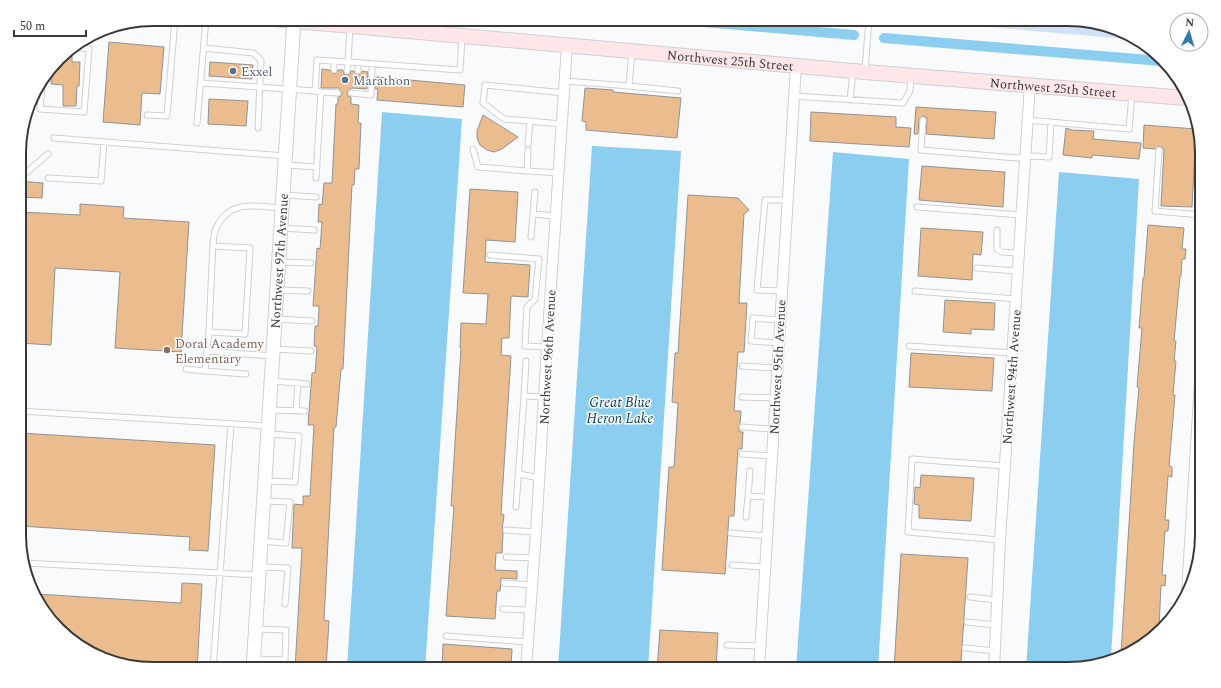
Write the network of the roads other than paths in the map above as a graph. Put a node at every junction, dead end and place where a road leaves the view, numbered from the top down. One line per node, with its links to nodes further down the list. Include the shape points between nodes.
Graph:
1 (174, 26): 38 (lane, via 166,116)
2 (206, 26): 9 (lane)
3 (294, 26): 26 (street, Northwest 97th Avenue)
4 (350, 26): 6 (main road, Northwest 25th Street); 12 (lane)
5 (869, 26): 19 (lane)
6 (462, 37): 7 (main road, Northwest 25th Street); 14 (lane, via 460,70)
7 (567, 45): 10 (main road, Northwest 25th Street); 21 (street, Northwest 96th Avenue)
8 (82, 48): 32 (lane, via 89,49 84,112 40,108)
9 (204, 48): 22 (lane); 25 (lane, via 253,53 261,60)
10 (632, 51): 15 (main road, Northwest 25th Street); 24 (lane)
11 (334, 61): 12 (lane); 16 (lane); 28 (lane, via 317,60)
12 (348, 62): 13 (lane); 17 (lane)
13 (358, 62): 14 (lane); 18 (lane)
14 (372, 64): 31 (lane, via 371,95)
15 (796, 65): 19 (main road, Northwest 25th Street); 35 (street, Northwest 95th Avenue)
16 (334, 70)
17 (348, 71)
18 (358, 71)
19 (859, 71): 20 (main road, Northwest 25th Street); 37 (lane)
20 (912, 75): 23 (main road, Northwest 25th Street); 37 (lane, via 910,91 903,103)
21 (565, 81): 24 (lane); 33 (street, Northwest 96th Avenue)
22 (201, 83): 25 (lane); 43 (lane)
23 (1030, 85): 34 (main road, Northwest 25th Street); 40 (street, Northwest 94th Avenue)
24 (629, 86): 27 (lane)
25 (261, 87): 26 (lane); 45 (lane)
26 (290, 89): 28 (lane); 52 (street, Northwest 97th Avenue)
27 (678, 90)
28 (315, 91): 30 (lane)
29 (335, 91): 30 (lane)
30 (321, 92): 53 (lane)
31 (355, 92)
32 (41, 93)
33 (564, 93): 41 (lane, via 485,85 483,103 504,119); 44 (street, Northwest 96th Avenue)
34 (1132, 93): 36 (main road, Northwest 25th Street); 42 (lane, via 1129,129)
35 (793, 96): 37 (lane); 61 (street, Northwest 95th Avenue)
36 (1182, 98)
37 (850, 100)
38 (147, 115)
39 (923, 120): 51 (lane, via 921,150)
40 (1027, 120): 42 (lane); 51 (street, Northwest 94th Avenue)
41 (530, 121): 44 (lane); 54 (lane)
42 (1051, 122): 51 (lane, via 1049,157)
43 (197, 123)
44 (562, 124): 56 (street, Northwest 96th Avenue)
45 (258, 128)
46 (54, 138): 47 (lane)
47 (104, 142): 52 (lane); 57 (lane, via 101,181)
48 (474, 149): 54 (lane, via 478,167)
49 (1159, 150): 65 (lane, via 1155,211)
50 (48, 154): 55 (lane)
51 (1025, 157): 66 (street, Northwest 94th Avenue)
52 (285, 161): 53 (lane); 62 (street, Northwest 97th Avenue)
53 (317, 167): 58 (lane)
54 (527, 171): 56 (lane)
55 (26, 172)
56 (559, 173): 67 (street, Northwest 96th Avenue)
57 (48, 178)
58 (316, 178)
59 (534, 192): 64 (lane)
60 (316, 197): 62 (lane)
61 (787, 200): 81 (street, Northwest 95th Avenue); 81 (lane, via 765,200 757,290)
62 (283, 202): 68 (street, Northwest 97th Avenue); 72 (lane, via 243,206 232,210 217,226)
63 (917, 207): 66 (lane)
64 (533, 214): 67 (lane); 71 (lane)
65 (1195, 214)
66 (1021, 215): 73 (street, Northwest 94th Avenue)
67 (555, 216): 90 (street, Northwest 96th Avenue)
68 (281, 228): 69 (lane); 75 (street, Northwest 97th Avenue)
69 (314, 230)
70 (998, 230): 73 (lane, via 997,249 1002,252)
71 (531, 237)
72 (213, 246): 87 (lane); 87 (lane, via 250,248 245,334)
73 (1019, 253): 78 (street, Northwest 94th Avenue)
74 (490, 256): 90 (lane, via 539,259 535,299 527,307 525,346)
75 (279, 262): 76 (lane); 79 (street, Northwest 97th Avenue)
76 (311, 264)
77 (977, 268): 78 (lane)
78 (1018, 271): 83 (street, Northwest 94th Avenue)
79 (277, 290): 80 (lane); 84 (street, Northwest 97th Avenue)
80 (308, 291)
81 (781, 291): 85 (street, Northwest 95th Avenue)
82 (915, 291): 83 (lane)
83 (1016, 299): 94 (street, Northwest 94th Avenue)
84 (275, 319): 86 (lane); 93 (street, Northwest 97th Avenue)
85 (780, 320): 88 (street, Northwest 95th Avenue); 88 (lane, via 753,318 751,341)
86 (312, 321)
87 (209, 332): 91 (lane)
88 (778, 342): 97 (street, Northwest 95th Avenue)
89 (909, 346): 94 (lane)
90 (547, 347): 105 (street, Northwest 96th Avenue)
91 (207, 351): 93 (lane); 99 (lane)
92 (311, 351): 93 (lane)
93 (273, 353): 101 (street, Northwest 97th Avenue)
94 (1013, 353): 119 (street, Northwest 94th Avenue)
95 (526, 362): 104 (lane)
96 (742, 366): 97 (lane)
97 (776, 368): 107 (street, Northwest 95th Avenue)
98 (186, 369): 99 (lane)
99 (205, 371): 100 (lane)
100 (246, 374)
101 (271, 381): 102 (lane); 108 (street, Northwest 97th Avenue)
102 (298, 383): 103 (lane); 110 (lane)
103 (307, 384)
104 (524, 396): 105 (lane); 121 (lane)
105 (544, 397): 122 (street, Northwest 96th Avenue)
106 (742, 397): 107 (lane)
107 (775, 398): 114 (street, Northwest 95th Avenue)
108 (270, 410): 110 (lane); 115 (street, Northwest 97th Avenue)
109 (26, 411): 112 (lane)
110 (296, 411): 111 (lane)
111 (305, 411)
112 (231, 424): 115 (lane); 141 (lane)
113 (742, 427): 114 (lane)
114 (773, 429): 117 (street, Northwest 95th Avenue)
115 (268, 430): 123 (street, Northwest 97th Avenue); 123 (lane, via 299,436 295,482)
116 (742, 454): 117 (lane)
117 (772, 456): 125 (street, Northwest 95th Avenue)
118 (1195, 463): 142 (street)
119 (1005, 466): 133 (street, Northwest 94th Avenue); 133 (lane, via 912,459 908,532)
120 (750, 471): 124 (lane)
121 (518, 474): 122 (lane); 127 (lane)
122 (540, 478): 130 (street, Northwest 96th Avenue)
123 (265, 481): 126 (street, Northwest 97th Avenue)
124 (748, 496): 125 (lane); 128 (lane)
125 (769, 497): 132 (street, Northwest 95th Avenue)
126 (264, 501): 134 (street, Northwest 97th Avenue); 134 (lane, via 290,502 286,543)
127 (516, 507)
128 (746, 518)
129 (506, 530): 130 (lane)
130 (536, 532): 136 (street, Northwest 96th Avenue)
131 (731, 533): 132 (lane)
132 (767, 536): 139 (street, Northwest 95th Avenue)
133 (1000, 540): 146 (street, Northwest 94th Avenue)
134 (261, 541): 140 (street, Northwest 97th Avenue)
135 (506, 557): 136 (lane)
136 (534, 558): 144 (street, Northwest 96th Avenue)
137 (29, 563): 141 (lane)
138 (732, 565): 139 (lane)
139 (765, 567): 156 (street, Northwest 95th Avenue)
140 (259, 571): 141 (lane); 147 (lane, via 288,568); 152 (street, Northwest 97th Avenue)
141 (220, 573): 159 (lane)
142 (1188, 576)
143 (504, 583): 144 (lane)
144 (532, 585): 149 (street, Northwest 96th Avenue)
145 (970, 597): 146 (lane)
146 (997, 600): 151 (street, Northwest 94th Avenue)
147 (285, 604)
148 (503, 609): 149 (lane)
149 (530, 610): 154 (street, Northwest 96th Avenue)
150 (967, 622): 151 (lane)
151 (996, 625): 158 (street, Northwest 94th Avenue)
152 (255, 629): 160 (street, Northwest 97th Avenue); 161 (lane, via 286,630 284,660)
153 (446, 636): 154 (lane)
154 (528, 642): 162 (street, Northwest 96th Avenue)
155 (727, 644): 156 (lane)
156 (760, 646): 163 (street, Northwest 95th Avenue)
157 (965, 648): 158 (lane)
158 (995, 651): 164 (street, Northwest 94th Avenue)
159 (214, 662)
160 (253, 662)
161 (268, 662)
162 (527, 662)
163 (759, 662)
164 (994, 662)

